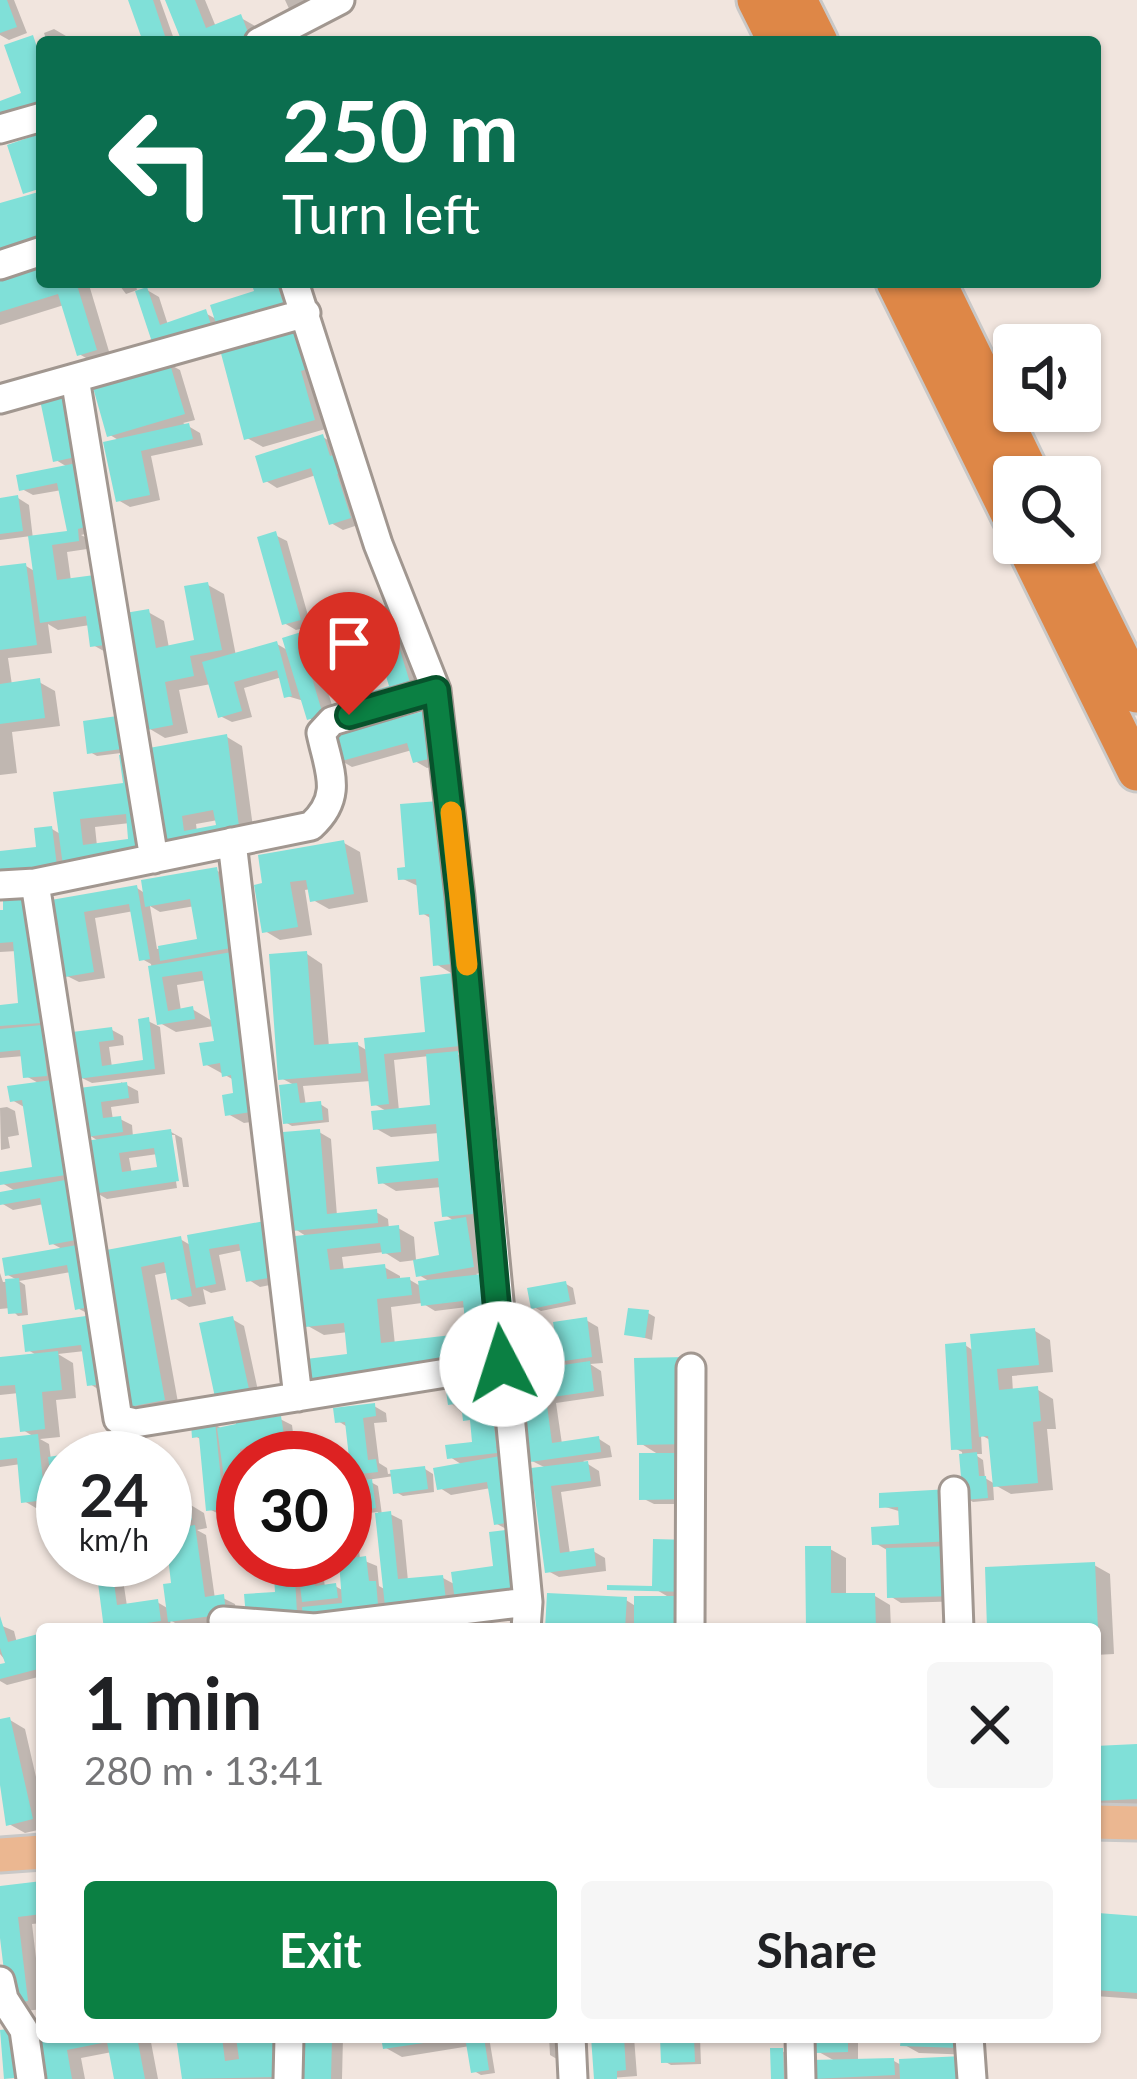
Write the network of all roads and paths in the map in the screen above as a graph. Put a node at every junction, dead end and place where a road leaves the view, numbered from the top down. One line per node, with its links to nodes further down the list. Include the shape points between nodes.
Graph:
1 (340, 0): 4 (street)
2 (758, 0): 5 (highway)
3 (797, 0): 6 (highway)
4 (271, 36)
5 (775, 36)
6 (815, 36)
7 (36, 119): 8 (street)
8 (0, 129)
9 (36, 253): 10 (street)
10 (0, 265)
11 (296, 288): 14 (street)
12 (899, 288): 18 (highway)
13 (939, 288): 17 (highway)
14 (306, 313): 15 (street); 21 (street, via 378,544)
15 (75, 378): 16 (street); 25 (street)
16 (0, 399)
17 (1021, 456)
18 (993, 478)
19 (1035, 564): 23 (highway)
20 (1074, 564): 22 (highway)
21 (436, 690): 24 (street, via 332,721 321,733 334,792 324,814 311,826); 28 (street)
22 (1137, 693)
23 (1137, 771)
24 (232, 842): 25 (street); 30 (street)
25 (154, 859): 26 (street)
26 (35, 883): 27 (street); 30 (street, via 118,1419 135,1423)
27 (0, 886)
28 (502, 1364): 30 (street); 32 (street)
29 (691, 1368): 36 (street)
30 (298, 1397)
31 (954, 1491): 37 (street)
32 (527, 1616): 35 (street)
33 (223, 1621): 34 (street)
34 (249, 1623)
35 (403, 1623)
36 (690, 1623)
37 (959, 1623)
38 (1101, 1822): 39 (main road)
39 (1137, 1823)
40 (36, 1852): 41 (main road)
41 (0, 1855)
42 (0, 1981): 47 (street, via 24,2030)
43 (289, 2043): 48 (street)
44 (571, 2043): 49 (street)
45 (800, 2043): 50 (street)
46 (969, 2043): 51 (street)
47 (31, 2079)
48 (288, 2079)
49 (573, 2079)
50 (801, 2079)
51 (972, 2079)

